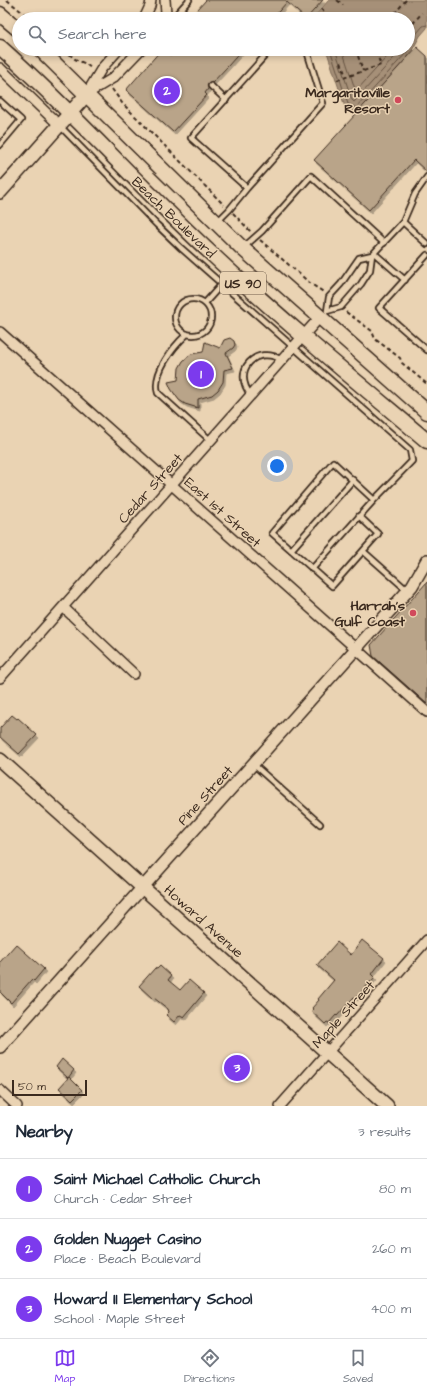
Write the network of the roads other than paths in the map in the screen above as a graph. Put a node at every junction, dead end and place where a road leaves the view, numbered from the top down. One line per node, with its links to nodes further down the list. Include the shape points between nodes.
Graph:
1 (151, 0): 4 (street)
2 (165, 0): 5 (street)
3 (189, 0): 6 (lane)
4 (147, 12)
5 (166, 12)
6 (178, 12)
7 (0, 14): 8 (main road)
8 (12, 24)
9 (0, 47): 20 (main road, Beach Boulevard / US 90)
10 (47, 56): 17 (main road, Beach Boulevard / US 90)
11 (113, 56): 17 (street, via 102,68)
12 (134, 56): 17 (street, via 113,78)
13 (265, 56): 18 (lane)
14 (309, 56): 24 (lane, via 323,103)
15 (1, 72): 21 (street)
16 (211, 86): 18 (lane)
17 (87, 94): 20 (main road); 27 (main road, Beach Boulevard / US 90)
18 (226, 100): 24 (lane, via 191,138)
19 (0, 101): 22 (lane, via 21,120)
20 (70, 113): 21 (main road); 39 (main road, Beach Boulevard / US 90, via 192,235)
21 (59, 125): 25 (main road); 34 (lane, via 157,225)
22 (0, 144)
23 (427, 177): 26 (lane, via 415,194)
24 (247, 188): 27 (lane)
25 (1, 190)
26 (403, 222): 28 (lane); 29 (lane)
27 (216, 223): 30 (main road, Beach Boulevard / US 90)
28 (384, 243): 30 (lane, via 311,176 262,231); 31 (lane)
29 (427, 244)
30 (242, 248): 36 (main road, Beach Boulevard / US 90)
31 (373, 254): 33 (lane); 36 (lane, via 359,258 329,297); 36 (lane, via 370,270 361,284 341,307)
32 (427, 255): 33 (lane)
33 (404, 280): 41 (lane, via 379,308)
34 (222, 284): 35 (lane); 40 (lane)
35 (205, 303): 38 (lane, via 211,312 210,323 198,334); 38 (lane, via 190,298 176,308 174,317 177,326)
36 (323, 314): 39 (street, Cedar Street); 44 (main road, Beach Boulevard / US 90)
37 (0, 332): 48 (street, East 1st Street)
38 (188, 334): 45 (lane, via 169,355 156,380 156,387 158,393)
39 (303, 335): 40 (street, Cedar Street); 46 (main road, Beach Boulevard / US 90)
40 (293, 347): 42 (street, Cedar Street); 49 (lane, via 410,450 412,460)
41 (427, 350)
42 (282, 360): 43 (street, Cedar Street); 43 (lane, via 276,356 263,354 247,364 243,380)
43 (251, 394): 45 (street, Cedar Street)
44 (427, 412)
45 (211, 441): 48 (street, Cedar Street)
46 (427, 442)
47 (353, 480): 49 (lane); 51 (lane); 51 (lane, via 333,462 272,533)
48 (172, 485): 56 (street, Cedar Street); 57 (street, East 1st Street)
49 (374, 500): 50 (lane)
50 (359, 516): 52 (lane, via 378,534); 54 (lane)
51 (291, 550): 54 (lane)
52 (363, 552): 54 (lane, via 332,586); 55 (lane)
53 (427, 560): 55 (street, Pine Street)
54 (312, 568)
55 (408, 591): 57 (street, Pine Street)
56 (63, 607): 58 (street); 59 (street, Cedar Street)
57 (356, 649): 60 (street, East 1st Street); 62 (street, Pine Street)
58 (134, 674)
59 (0, 678)
60 (427, 712)
61 (0, 760): 64 (main road, Howard Avenue)
62 (253, 764): 63 (lane); 64 (street, Pine Street)
63 (320, 824)
64 (143, 887): 66 (street, Pine Street); 67 (main road, Howard Avenue)
65 (427, 940): 67 (street, Maple Street)
66 (0, 1047)
67 (328, 1053): 70 (street, Maple Street); 71 (main road, Howard Avenue)
68 (0, 1090): 69 (street)
69 (17, 1106)
70 (280, 1106)
71 (387, 1106)

